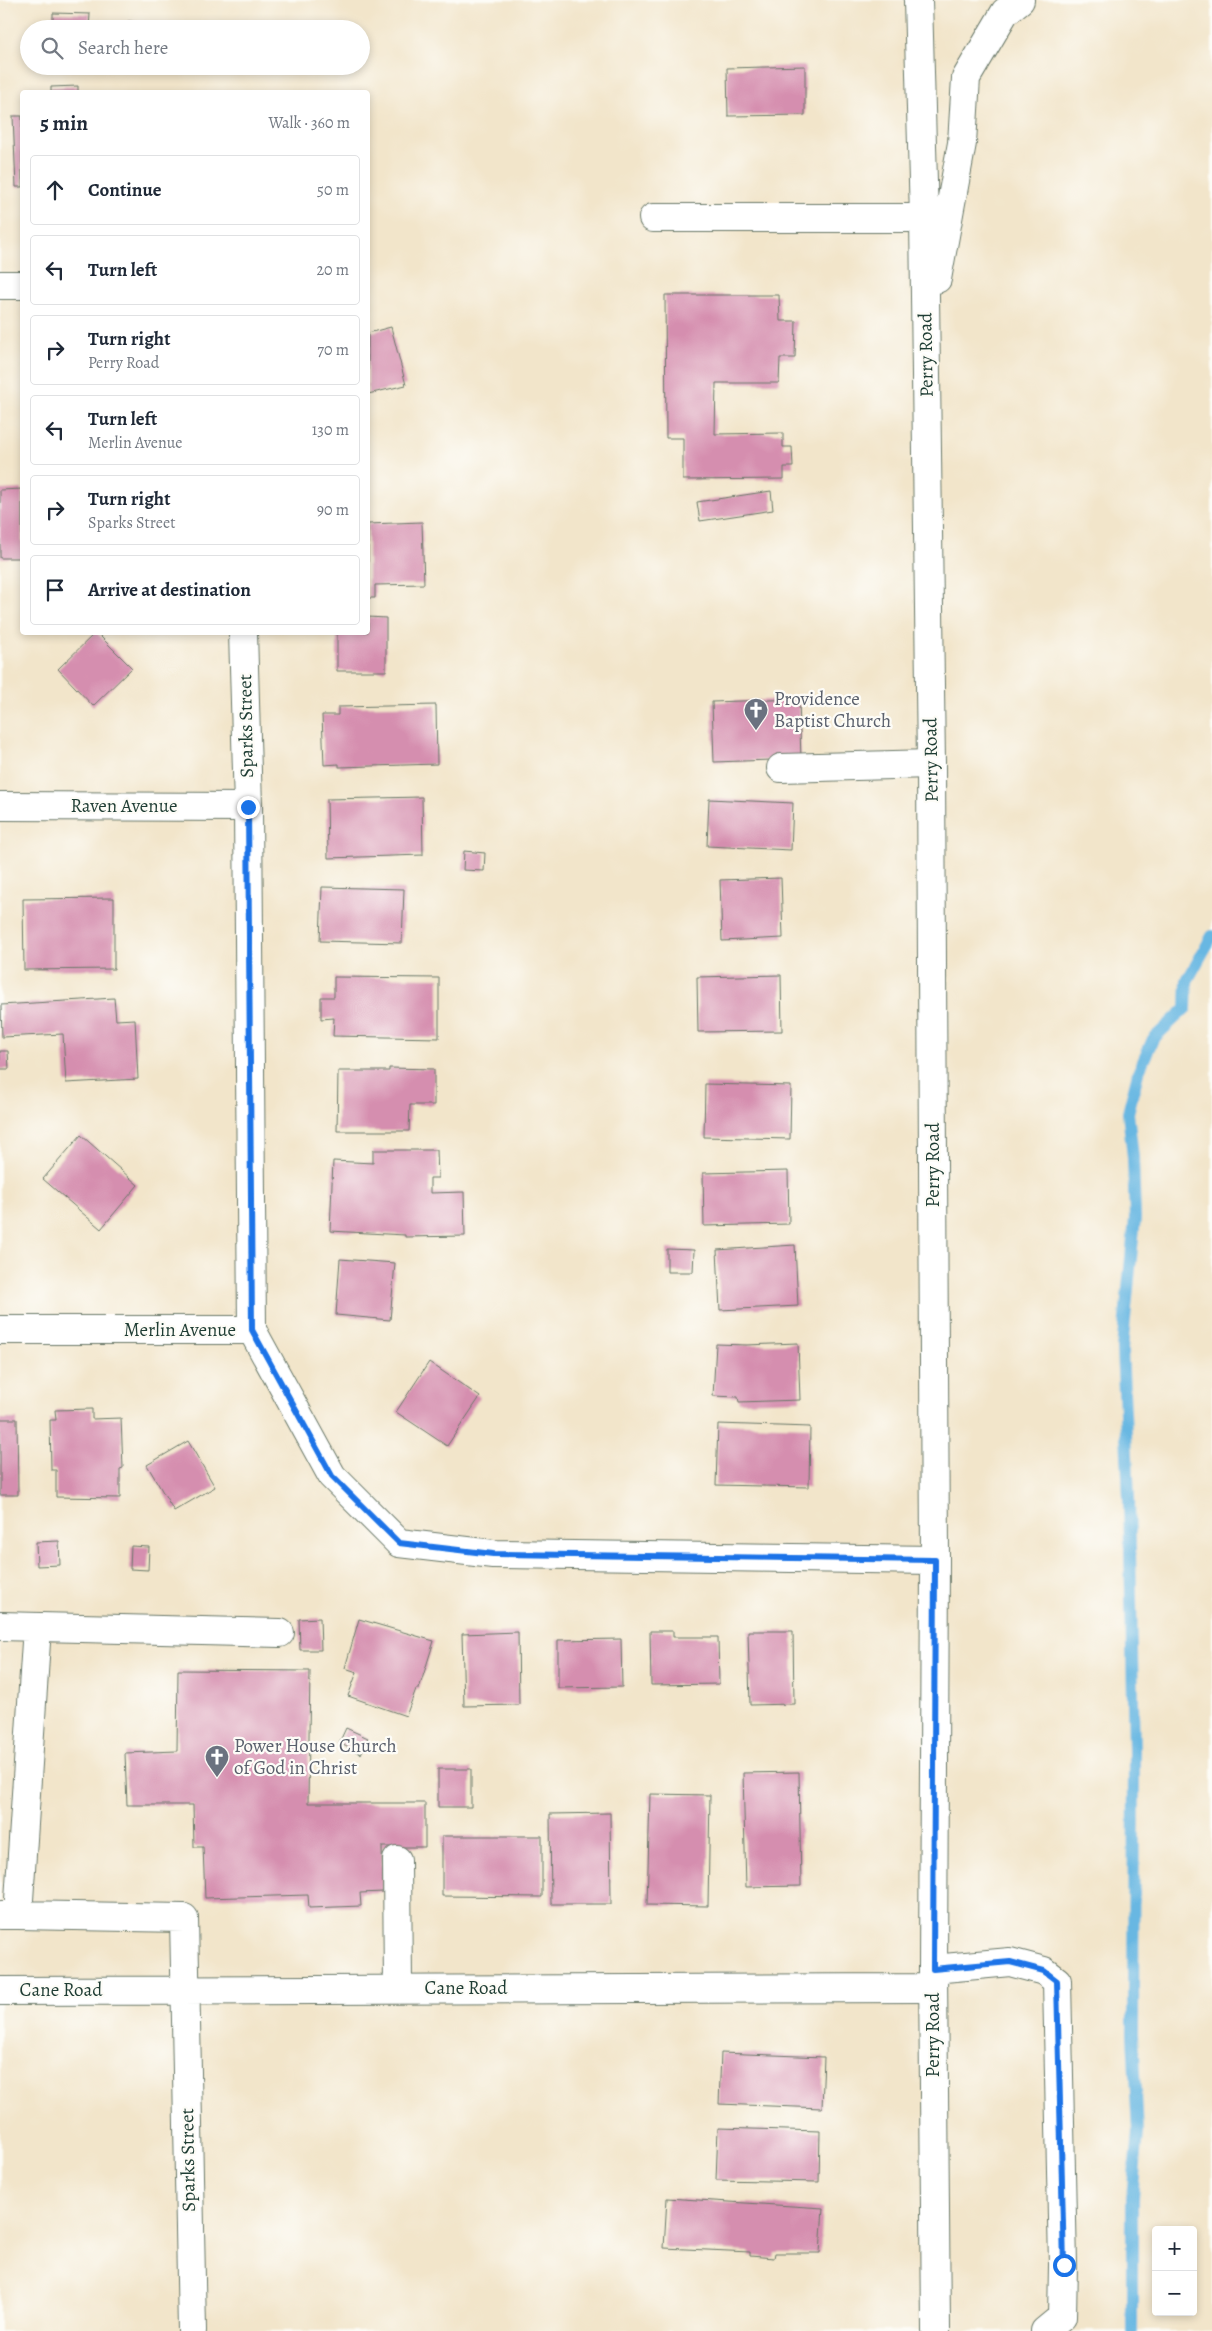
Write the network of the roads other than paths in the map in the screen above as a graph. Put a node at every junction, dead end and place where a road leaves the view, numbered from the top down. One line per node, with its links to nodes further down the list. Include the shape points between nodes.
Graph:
1 (918, 0): 4 (street, Perry Road)
2 (1020, 0): 7 (street, via 1005,12 966,78 962,143)
3 (653, 218): 4 (street)
4 (924, 218): 7 (street, Perry Road)
5 (0, 285): 6 (street)
6 (20, 285)
7 (925, 340): 9 (street, Perry Road)
8 (244, 635): 12 (street, Sparks Street)
9 (931, 764): 10 (street); 15 (street, Perry Road)
10 (781, 768)
11 (0, 806): 12 (street, Raven Avenue)
12 (248, 807): 14 (street, Sparks Street)
13 (0, 1330): 14 (street, Merlin Avenue)
14 (252, 1330): 15 (street, Merlin Avenue, via 332,1476 399,1543 493,1554)
15 (935, 1560): 21 (street, Perry Road)
16 (0, 1626): 17 (street)
17 (37, 1626): 18 (street); 20 (street)
18 (280, 1633)
19 (397, 1860): 22 (street)
20 (9, 1915): 23 (street, Sparks Street, via 184,1918)
21 (933, 1979): 22 (street, Cane Road); 26 (street, Perry Road); 27 (street, Cane Road, via 1010,1962 1044,1971 1057,1981 1064,2265 1062,2317)
22 (398, 1988): 23 (street, Cane Road)
23 (185, 1989): 24 (street, Cane Road); 25 (street, Sparks Street)
24 (0, 1991)
25 (192, 2331)
26 (936, 2331)
27 (1045, 2331)

